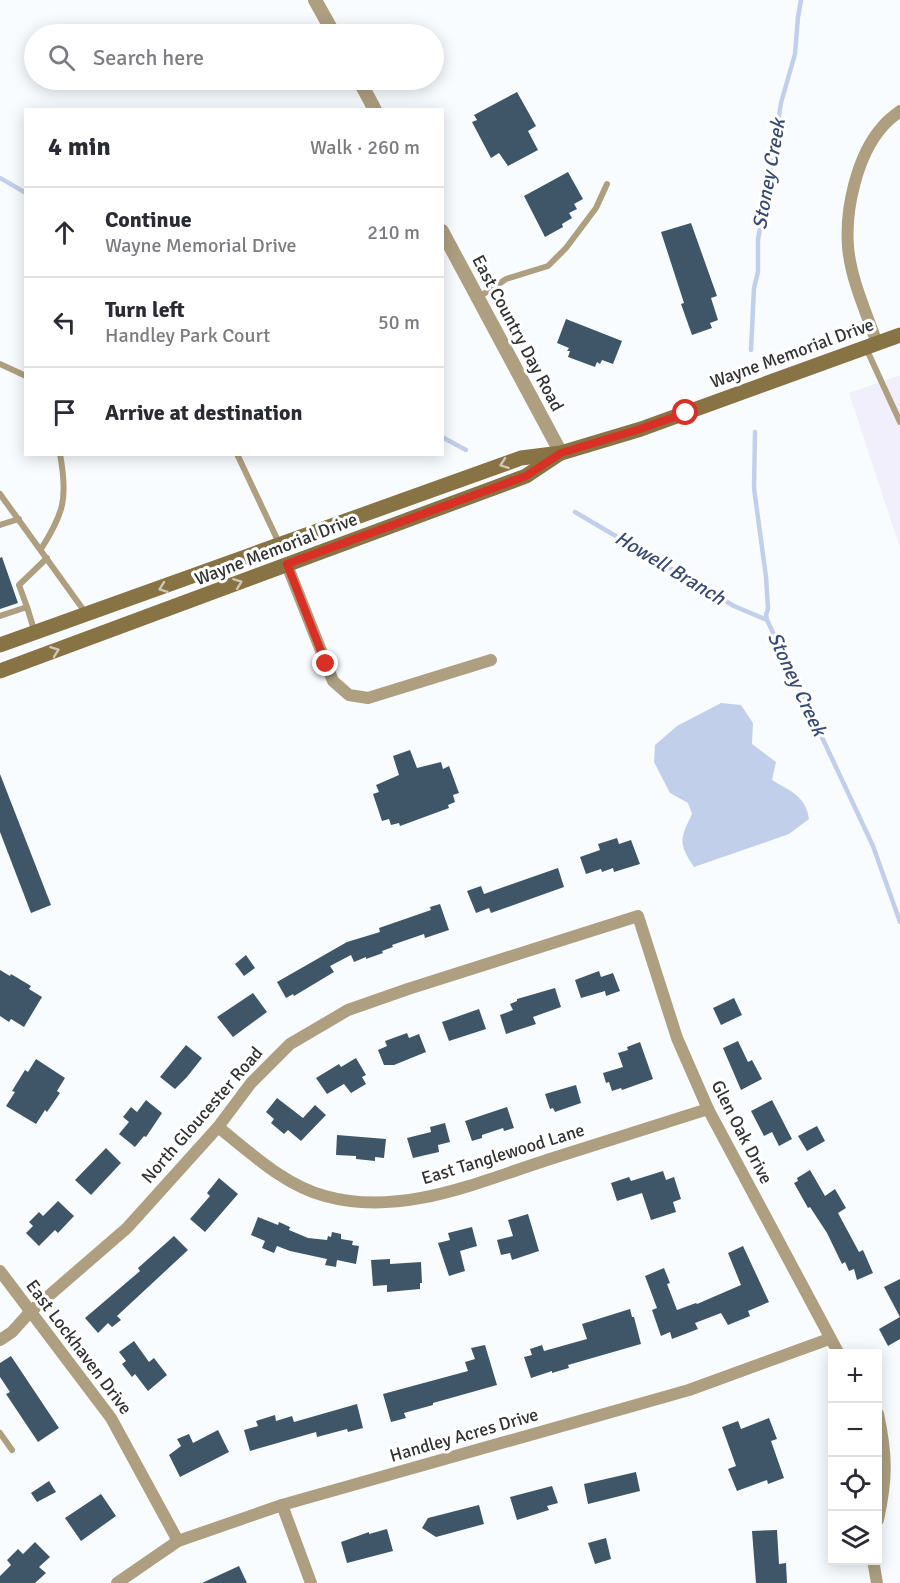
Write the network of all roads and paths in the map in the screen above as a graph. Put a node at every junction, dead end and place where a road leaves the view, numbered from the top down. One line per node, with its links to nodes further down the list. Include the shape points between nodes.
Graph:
1 (315, 0): 2 (street)
2 (328, 24)
3 (364, 90): 4 (street)
4 (374, 108)
5 (900, 111): 10 (street, via 882,126 864,155 849,203 848,246)
6 (607, 184): 8 (lane, via 596,208 548,266 506,279)
7 (444, 235): 8 (street, East Country Day Road)
8 (479, 297): 14 (street, East Country Day Road)
9 (900, 335): 10 (main road, Wayne Memorial Drive)
10 (871, 345): 13 (lane); 14 (main road, Wayne Memorial Drive, via 640,429)
11 (0, 364): 12 (lane)
12 (24, 375)
13 (900, 422)
14 (561, 453): 20 (main road, Wayne Memorial Drive, one-way to 20, via 521,458); 23 (main road, Wayne Memorial Drive, via 526,476)
15 (60, 456): 21 (lane, via 65,479 63,504 57,525)
16 (238, 456): 20 (lane)
17 (0, 494): 18 (lane)
18 (19, 519): 19 (lane); 21 (lane)
19 (0, 525)
20 (280, 546): 25 (main road, Wayne Memorial Drive, one-way to 25)
21 (41, 549): 22 (lane)
22 (47, 558): 24 (lane, via 19,585); 25 (lane)
23 (287, 564): 29 (street, via 333,681 349,694 368,698); 30 (main road, Wayne Memorial Drive, one-way to 23)
24 (27, 607): 26 (lane); 27 (lane)
25 (87, 615): 27 (main road, Wayne Memorial Drive)
26 (0, 616)
27 (35, 633): 28 (main road, Wayne Memorial Drive)
28 (0, 645)
29 (491, 660)
30 (0, 671)
31 (638, 916): 32 (street, Glen Oak Drive, via 677,1038); 33 (street, North Gloucester Road, via 348,1010 290,1044 251,1083)
32 (708, 1108): 33 (street, East Tanglewood Lane, via 430,1198 359,1203 296,1185); 36 (street, Glen Oak Drive)
33 (218, 1127): 35 (street, North Gloucester Road, via 127,1228)
34 (0, 1271): 35 (street, East Lockhaven Drive)
35 (30, 1312): 37 (street, North Gloucester Road); 44 (street, East Lockhaven Drive, via 111,1418)
36 (829, 1339): 38 (street, Glen Oak Drive); 42 (street, Handley Acres Drive, via 689,1390)
37 (0, 1340)
38 (835, 1349)
39 (882, 1432): 43 (street, via 886,1475)
40 (0, 1433): 41 (lane)
41 (12, 1450)
42 (282, 1505): 44 (street, Handley Acres Drive); 47 (street)
43 (880, 1511)
44 (178, 1541): 46 (street, Handley Acres Drive)
45 (874, 1565): 48 (street)
46 (117, 1583)
47 (311, 1583)
48 (877, 1583)

